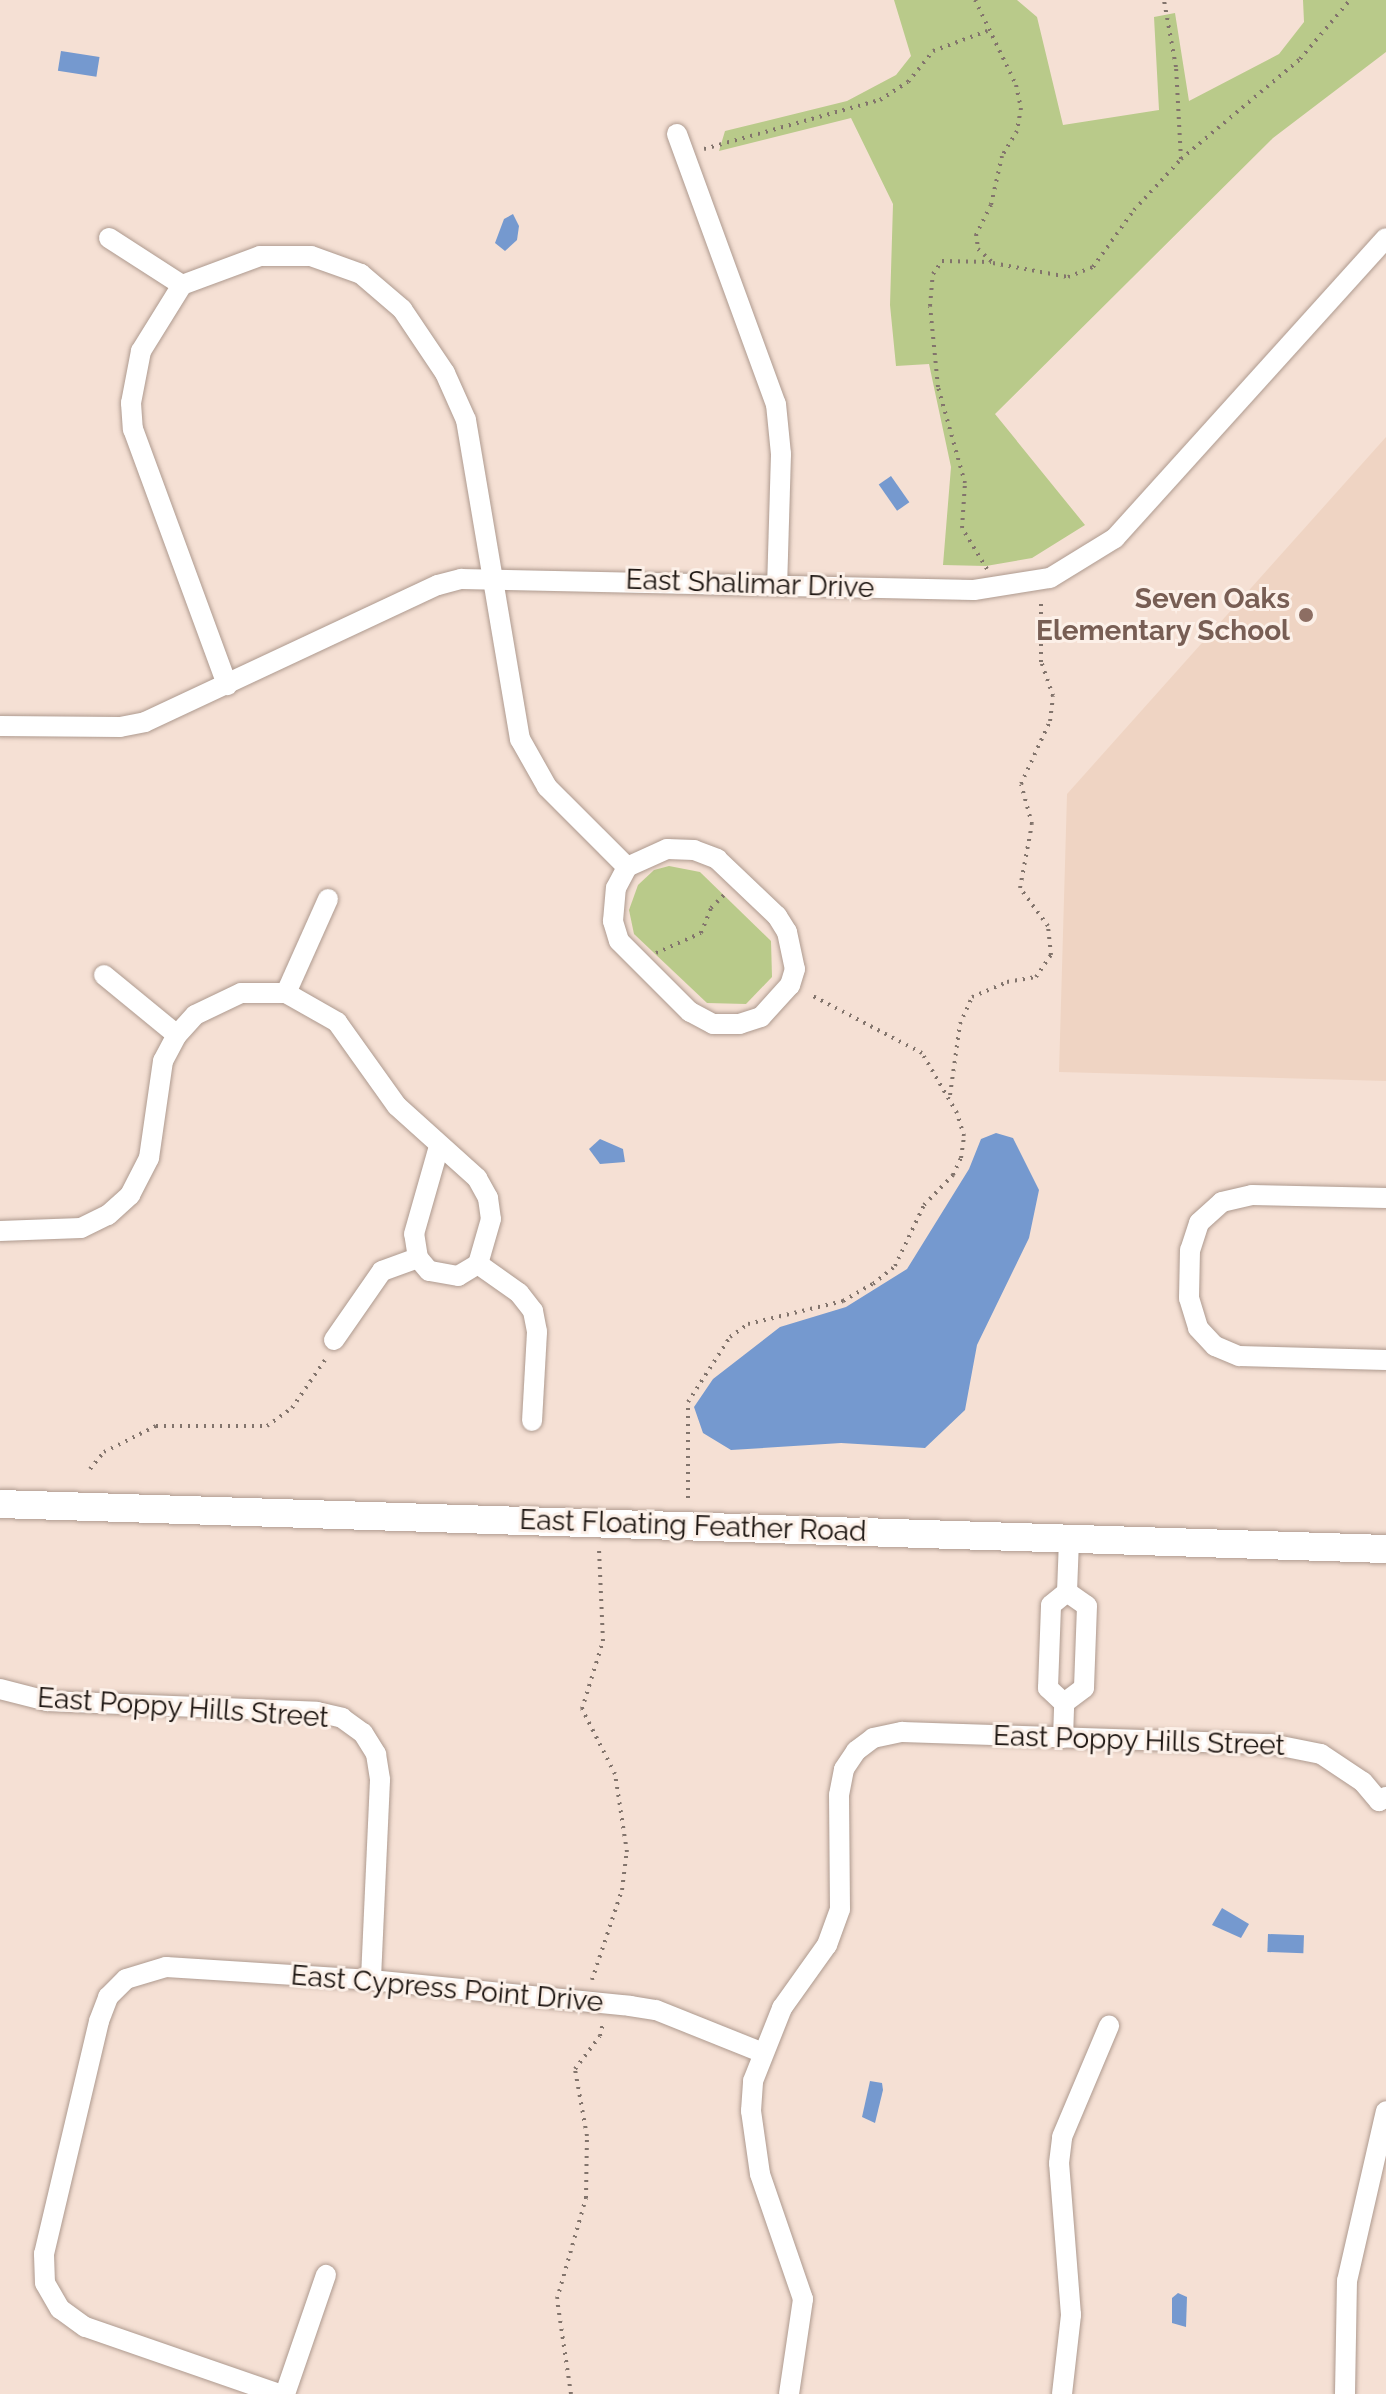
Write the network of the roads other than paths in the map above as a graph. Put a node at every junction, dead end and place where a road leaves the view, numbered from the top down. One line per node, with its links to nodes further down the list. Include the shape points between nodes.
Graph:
1 (681, 144): 6 (street, via 776,404 781,454)
2 (109, 238): 4 (street)
3 (1386, 238): 6 (street, East Shalimar Drive, via 1115,538 1073,567 1000,589)
4 (182, 285): 5 (street, via 235,262 286,254 336,263 383,290 402,309 458,396); 7 (street, via 141,351 131,403 133,429)
5 (489, 577): 6 (street, East Shalimar Drive); 7 (street, East Shalimar Drive, via 438,585); 9 (street, via 513,713 531,764)
6 (777, 585)
7 (227, 685): 8 (street, East Shalimar Drive, via 169,713 120,727)
8 (0, 726)
9 (627, 867): 9 (street, via 616,888 613,921 630,957 690,1012 713,1024 740,1024 775,1006 795,969 794,948 777,916 717,859 694,850 667,849)
10 (328, 899): 12 (street)
11 (104, 975): 13 (street)
12 (286, 993): 13 (street, via 241,993 217,1002); 14 (street, via 337,1022 397,1106)
13 (177, 1035): 16 (street, via 163,1061 149,1158 130,1195 108,1215 81,1228)
14 (439, 1146): 17 (street, via 414,1234); 18 (street, via 477,1178 488,1198 491,1219)
15 (1386, 1198): 20 (street, via 1252,1195 1222,1202 1199,1223 1190,1250 1189,1298 1198,1328 1215,1346 1239,1356)
16 (0, 1231)
17 (418, 1258): 18 (street, via 444,1277 458,1276); 19 (street, via 382,1271)
18 (478, 1264): 21 (street, via 519,1293 533,1311 537,1332)
19 (334, 1340)
20 (1386, 1360)
21 (532, 1421)
22 (0, 1504): 23 (main road, East Floating Feather Road)
23 (1069, 1539): 24 (main road, East Floating Feather Road); 25 (street)
24 (1386, 1549)
25 (1067, 1592): 27 (street, via 1051,1605 1048,1688); 27 (street, via 1087,1606 1084,1688)
26 (0, 1689): 30 (street, East Poppy Hills Street, via 47,1701 317,1712 342,1718 363,1733 376,1754 380,1780)
27 (1064, 1703): 28 (street)
28 (1063, 1738): 29 (street, East Poppy Hills Street, via 1297,1747 1343,1766); 32 (street, East Poppy Hills Street, via 902,1732 873,1738 844,1769 839,1795 840,1909 827,1945 782,2008)
29 (1384, 1804)
30 (371, 1980): 32 (street, East Cypress Point Drive, via 656,2010); 35 (street, East Cypress Point Drive, via 166,1967 126,1979 108,1997 99,2021 44,2254 45,2283 60,2309 85,2327)
31 (1109, 2026): 38 (street, via 1062,2137 1059,2163 1071,2315)
32 (761, 2052): 37 (street, via 751,2111 754,2144 803,2299)
33 (1386, 2111): 39 (street, via 1347,2281)
34 (326, 2275): 36 (street)
35 (279, 2394)
36 (285, 2394)
37 (789, 2394)
38 (1062, 2394)
39 (1345, 2394)

